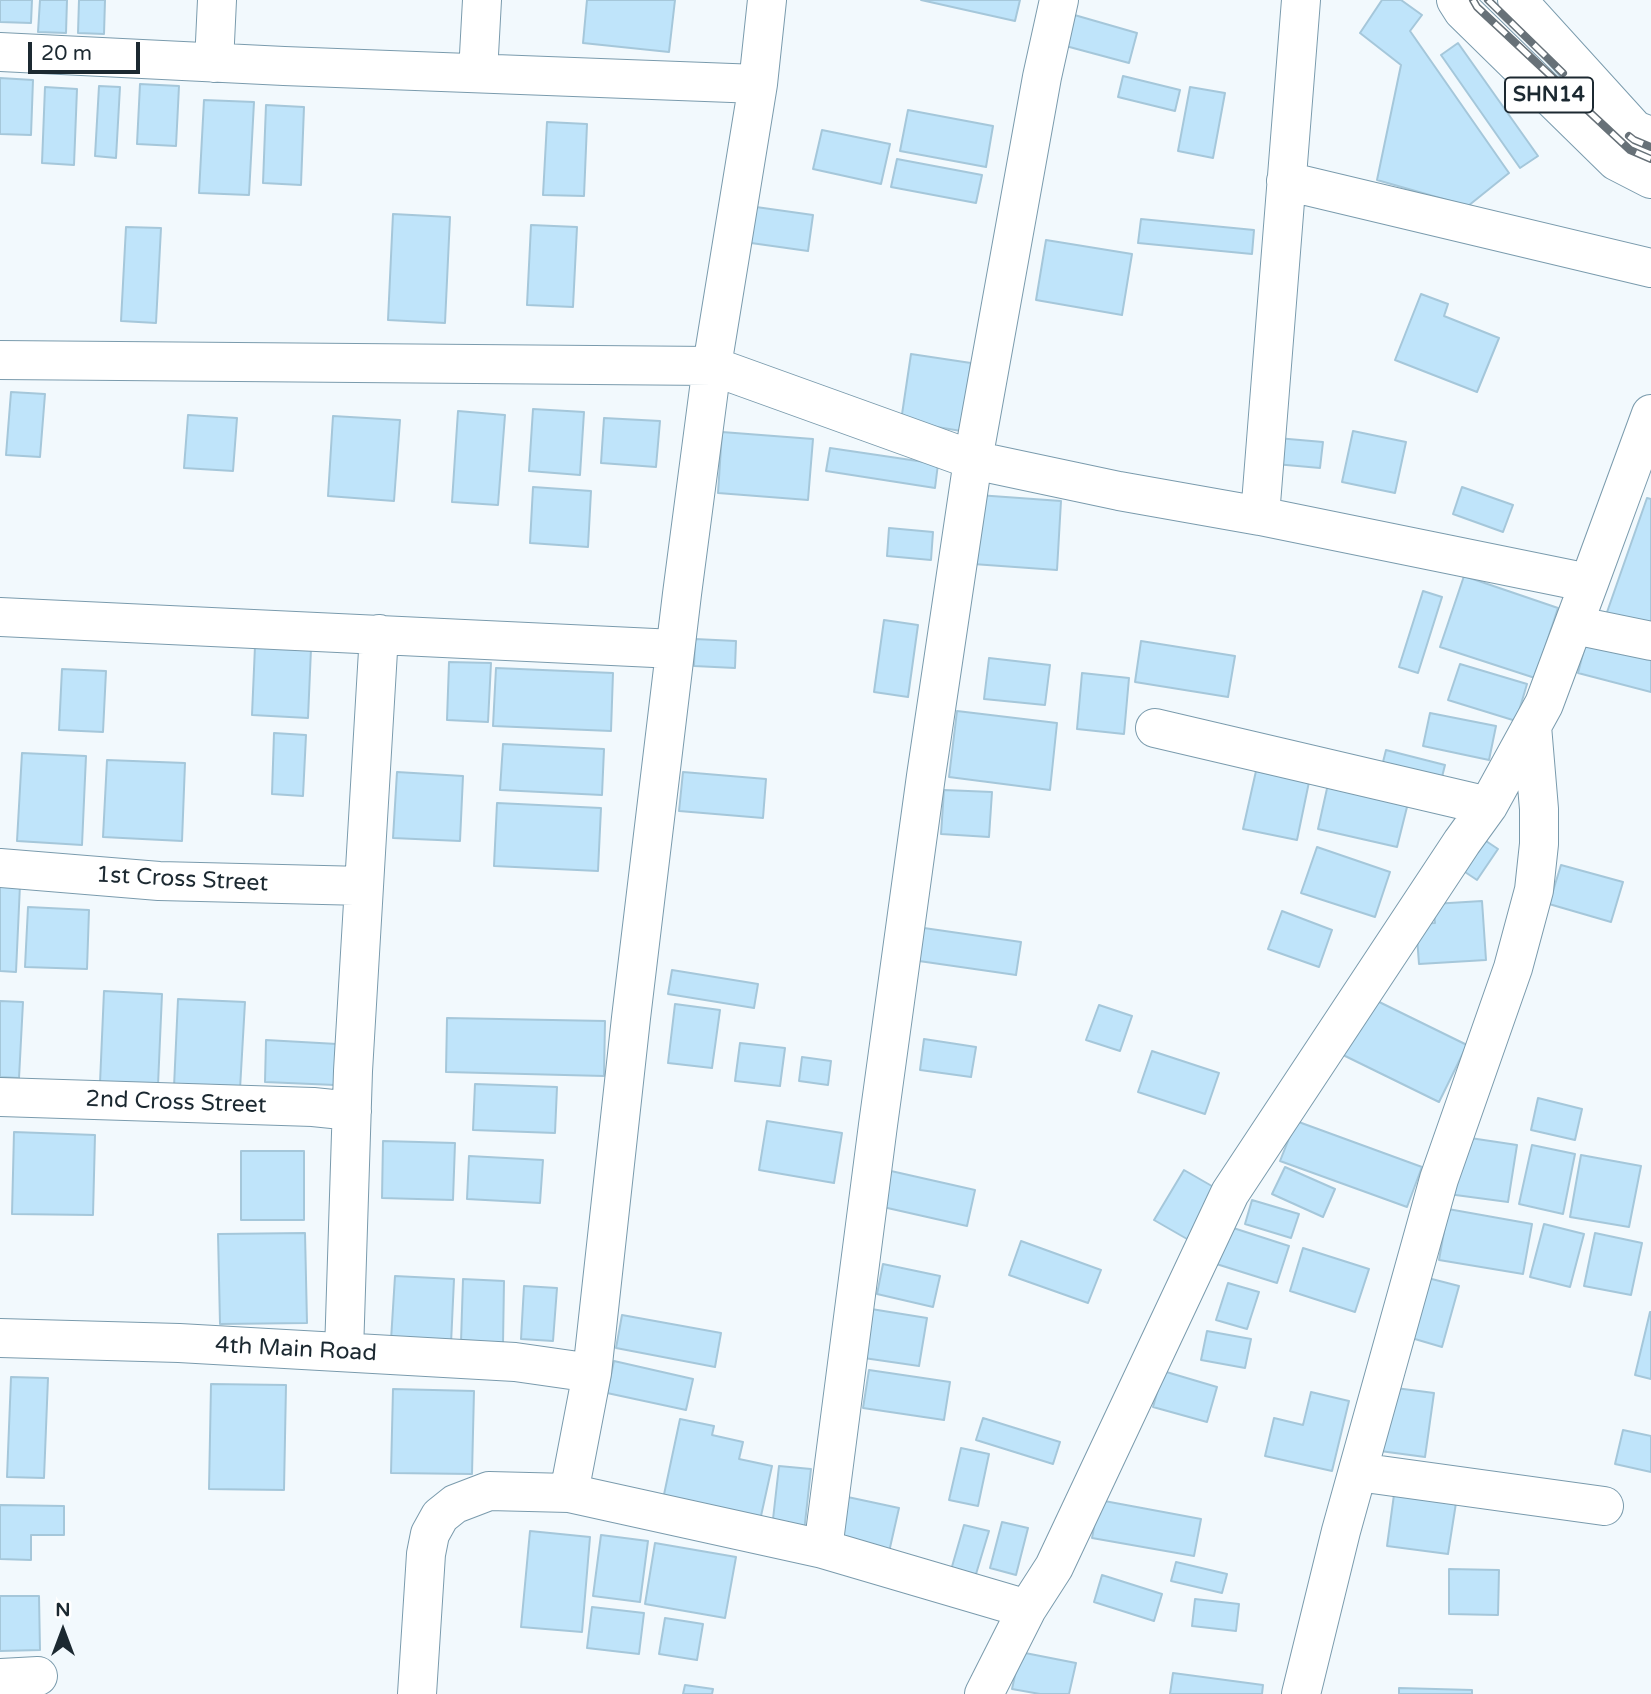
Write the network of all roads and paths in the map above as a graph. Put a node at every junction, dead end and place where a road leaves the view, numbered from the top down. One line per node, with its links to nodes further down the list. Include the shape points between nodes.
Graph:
1 (217, 0): 9 (street)
2 (482, 0): 10 (street)
3 (767, 0): 11 (street)
4 (1059, 0): 19 (street)
5 (1301, 0): 14 (street)
6 (1455, 0): 13 (street, SHN14, via 1616,161)
7 (1517, 0): 12 (street, SHN14, via 1635,130)
8 (0, 52): 9 (street)
9 (214, 63): 10 (street)
10 (478, 73): 11 (street)
11 (758, 84): 17 (street)
12 (1651, 136)
13 (1651, 178)
14 (1286, 181): 15 (street); 20 (street)
15 (1651, 268)
16 (0, 360): 17 (street)
17 (712, 366): 19 (street); 26 (street)
18 (1650, 422): 21 (street)
19 (973, 460): 20 (street); 40 (street, via 924,790)
20 (1260, 516): 21 (street)
21 (1589, 583): 23 (street)
22 (0, 617): 24 (street)
23 (1574, 625): 25 (street); 27 (street)
24 (379, 634): 26 (street); 31 (street)
25 (1651, 641)
26 (676, 649): 36 (street)
27 (1532, 726): 29 (street); 37 (street, via 1539,809 1534,890 1513,968 1439,1179)
28 (1155, 728): 29 (street)
29 (1488, 806): 41 (street, via 1230,1193 1054,1567)
30 (0, 868): 31 (street, 1st Cross Street, via 159,881)
31 (364, 886): 33 (street)
32 (0, 1097): 33 (street, 2nd Cross Street)
33 (352, 1111): 35 (street)
34 (0, 1338): 35 (street, 4th Main Road)
35 (344, 1352): 36 (street, 4th Main Road, via 515,1362)
36 (592, 1373): 38 (street)
37 (1358, 1472): 39 (street); 46 (street)
38 (569, 1493): 40 (street); 44 (street, via 489,1491 455,1504 440,1516 426,1554)
39 (1604, 1506)
40 (823, 1549): 41 (street)
41 (1027, 1609): 45 (street)
42 (38, 1676): 43 (street)
43 (0, 1678)
44 (417, 1694)
45 (984, 1694)
46 (1301, 1694)

